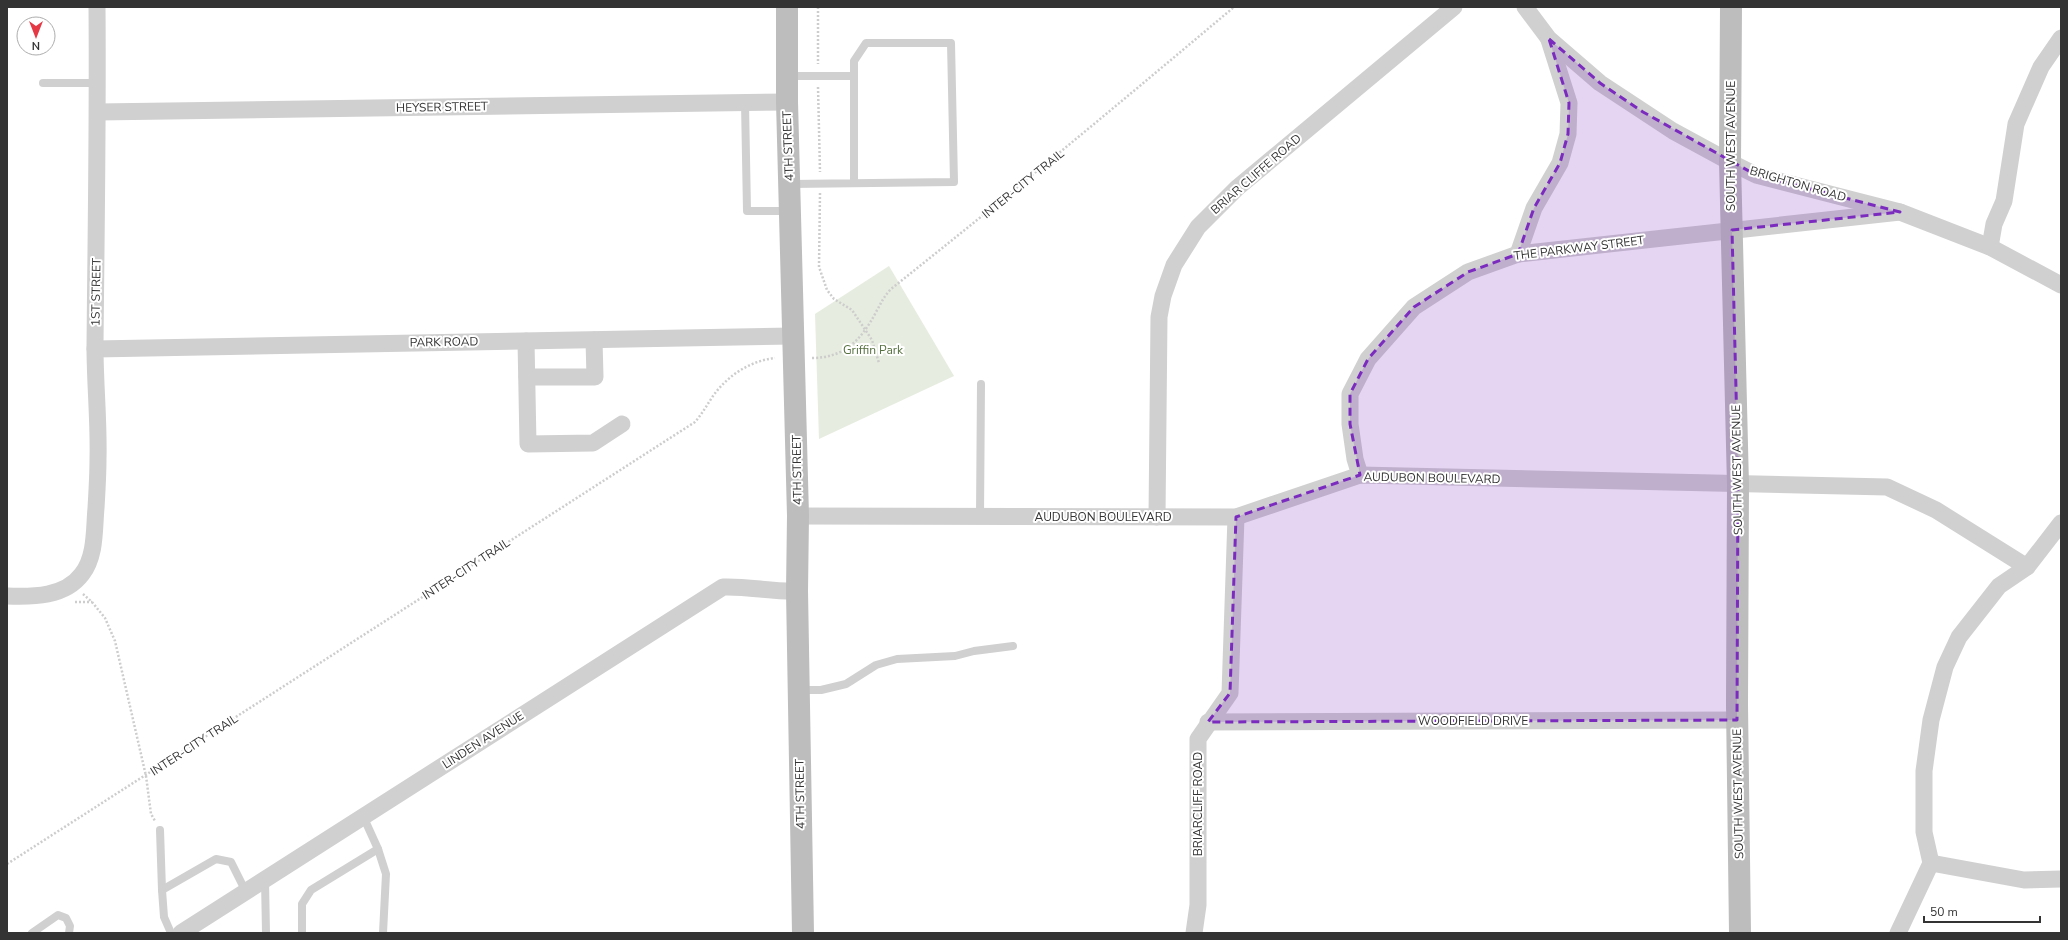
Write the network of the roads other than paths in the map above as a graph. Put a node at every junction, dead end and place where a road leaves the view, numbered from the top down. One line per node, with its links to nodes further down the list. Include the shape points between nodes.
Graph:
1 (97, 7): 11 (street, 1ST STREET)
2 (787, 7): 8 (street, 4TH STREET)
3 (1454, 7): 35 (street, BRIAR CLIFFE ROAD, via 1237,188 1198,227 1186,244 1174,265 1159,317)
4 (1525, 7): 7 (street, BRIGHTON ROAD)
5 (1731, 7): 15 (street, SOUTH WEST AVENUE)
6 (2061, 38): 21 (street, via 2041,67 2016,124 2004,201 1994,224)
7 (1549, 39): 15 (street, BRIGHTON ROAD, via 1600,83 1673,132); 22 (street, via 1569,103 1568,134 1560,163 1534,208)
8 (787, 76): 9 (lane); 12 (street, 4TH STREET)
9 (854, 76): 17 (lane); 17 (lane, via 854,61 866,43 951,43 954,182)
10 (43, 83): 11 (lane)
11 (98, 83): 14 (street, 1ST STREET)
12 (787, 102): 13 (street, HEYSER STREET); 16 (street, 4TH STREET)
13 (745, 103): 14 (street, HEYSER STREET); 18 (lane, via 747,211)
14 (98, 112): 27 (street, 1ST STREET)
15 (1730, 162): 19 (street, BRIGHTON ROAD, via 1756,175); 20 (street, SOUTH WEST AVENUE)
16 (789, 184): 17 (lane); 18 (street, 4TH STREET)
17 (854, 184)
18 (790, 211): 24 (street, 4TH STREET)
19 (1900, 212): 20 (street, THE PARKWAY STREET); 21 (street, BRIGHTON ROAD)
20 (1732, 230): 22 (street, THE PARKWAY STREET); 32 (street, SOUTH WEST AVENUE)
21 (1990, 247): 23 (street, BRIGHTON ROAD)
22 (1518, 254): 31 (street, THE PARKWAY STREET, via 1468,272 1414,307 1368,359 1350,394 1350,424)
23 (2061, 285)
24 (793, 336): 25 (street, PARK ROAD); 33 (street, 4TH STREET)
25 (594, 340): 26 (street, PARK ROAD); 28 (street, via 595,377)
26 (526, 341): 27 (street, PARK ROAD); 28 (street)
27 (95, 349): 40 (street, 1ST STREET, via 98,474 94,541 90,559 77,579 52,593 33,597)
28 (527, 377): 30 (street, via 528,444 593,442)
29 (981, 384): 34 (lane)
30 (622, 424)
31 (1360, 476): 32 (street, AUDUBON BOULEVARD); 36 (street, AUDUBON BOULEVARD)
32 (1738, 485): 38 (street, AUDUBON BOULEVARD, via 1886,487 1936,510); 43 (street, SOUTH WEST AVENUE)
33 (798, 516): 34 (street, AUDUBON BOULEVARD); 39 (street, 4TH STREET)
34 (980, 516): 35 (street, AUDUBON BOULEVARD)
35 (1157, 517): 36 (street, AUDUBON BOULEVARD)
36 (1236, 517): 44 (street, BRIARCLIFF ROAD, via 1230,693)
37 (2061, 523): 38 (street)
38 (2027, 567): 48 (street, via 1999,586 1959,637 1944,666 1930,720 1924,771 1924,832)
39 (797, 591): 42 (street, 4TH STREET); 45 (street, LINDEN AVENUE, via 778,592 739,586 723,587)
40 (7, 596)
41 (1013, 646): 42 (lane, via 955,656 897,658 876,665 846,684 821,690)
42 (798, 690): 60 (street, 4TH STREET)
43 (1737, 720): 44 (street, WOODFIELD DRIVE); 62 (street, SOUTH WEST AVENUE)
44 (1208, 722): 61 (street, BRIARCLIFF ROAD, via 1198,739 1198,905)
45 (363, 816): 47 (lane); 49 (street, LINDEN AVENUE)
46 (160, 830): 51 (lane)
47 (378, 849): 58 (lane, via 311,890 302,904); 59 (lane, via 386,874)
48 (1931, 863): 50 (street, via 2024,880); 63 (street)
49 (266, 879): 52 (street, LINDEN AVENUE); 57 (lane)
50 (2061, 879)
51 (162, 890): 52 (lane, via 216,859 231,862); 55 (lane, via 164,916)
52 (246, 892): 56 (street, LINDEN AVENUE)
53 (32, 933): 54 (lane, via 58,915 66,918 70,926)
54 (69, 933)
55 (171, 933)
56 (181, 933)
57 (266, 933)
58 (302, 933)
59 (383, 933)
60 (803, 933)
61 (1194, 933)
62 (1740, 933)
63 (1898, 933)

